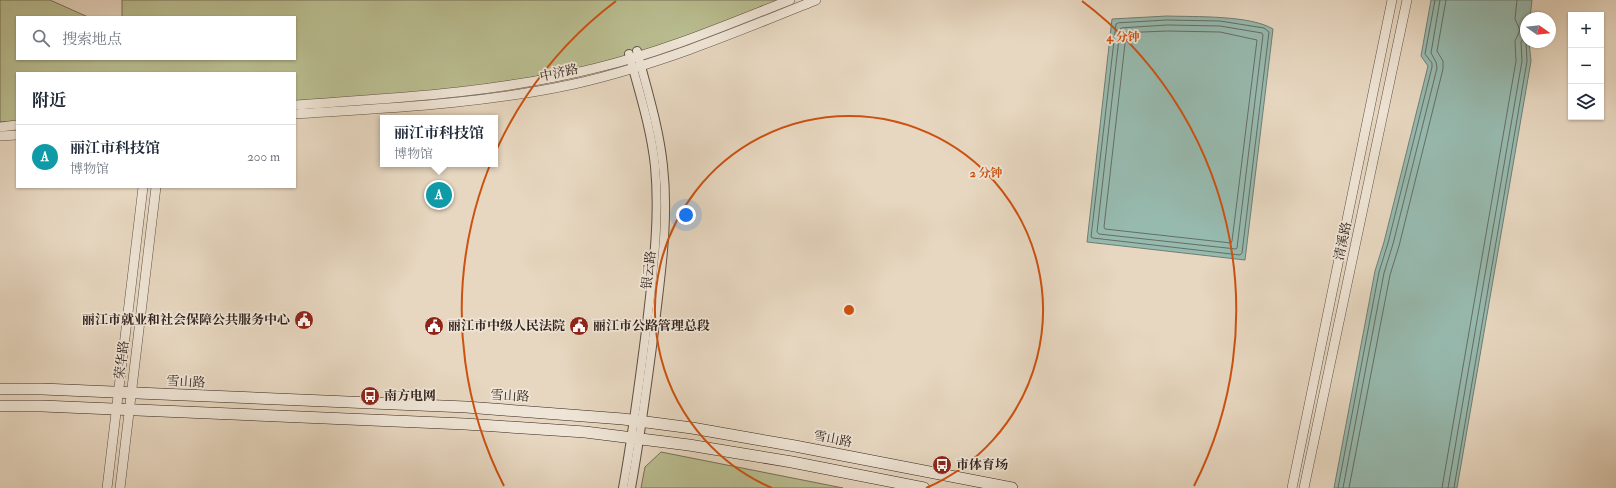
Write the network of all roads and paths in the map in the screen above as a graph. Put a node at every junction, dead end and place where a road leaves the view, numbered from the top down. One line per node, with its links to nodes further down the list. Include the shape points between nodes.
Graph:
1 (790, 0): 5 (street, 中济路, via 685,41)
2 (816, 0): 6 (street, 中济路, via 709,43)
3 (1392, 0): 29 (street, 清溪路)
4 (1407, 0): 30 (street, 清溪路)
5 (634, 55): 6 (street, 银云路); 7 (street, 中济路, via 550,79 492,88)
6 (637, 67): 8 (street, 中济路, via 552,88 493,98); 21 (street, 银云路, via 653,109 660,140 666,202 664,248)
7 (296, 105)
8 (296, 114)
9 (16, 125): 10 (street)
10 (0, 127)
11 (16, 135): 12 (street)
12 (0, 136)
13 (143, 188): 16 (street, 荣华路)
14 (156, 188): 17 (street, 荣华路)
15 (0, 389): 16 (main road, 雪山路)
16 (118, 393): 17 (main road, 雪山路); 19 (street, 荣华路)
17 (131, 394): 20 (street, 荣华路); 21 (main road, 雪山路, via 473,408)
18 (0, 406): 19 (main road)
19 (116, 410): 20 (main road); 23 (street, 荣华路)
20 (129, 410): 22 (main road, via 479,425); 24 (street, 荣华路)
21 (638, 420): 22 (street, 银云路); 28 (main road, 雪山路, via 796,446)
22 (635, 437): 25 (street, 银云路); 26 (street, 银云路); 27 (main road, via 792,462)
23 (106, 488)
24 (120, 488)
25 (623, 488)
26 (631, 488)
27 (924, 488)
28 (1012, 488)
29 (1292, 488)
30 (1304, 488)

